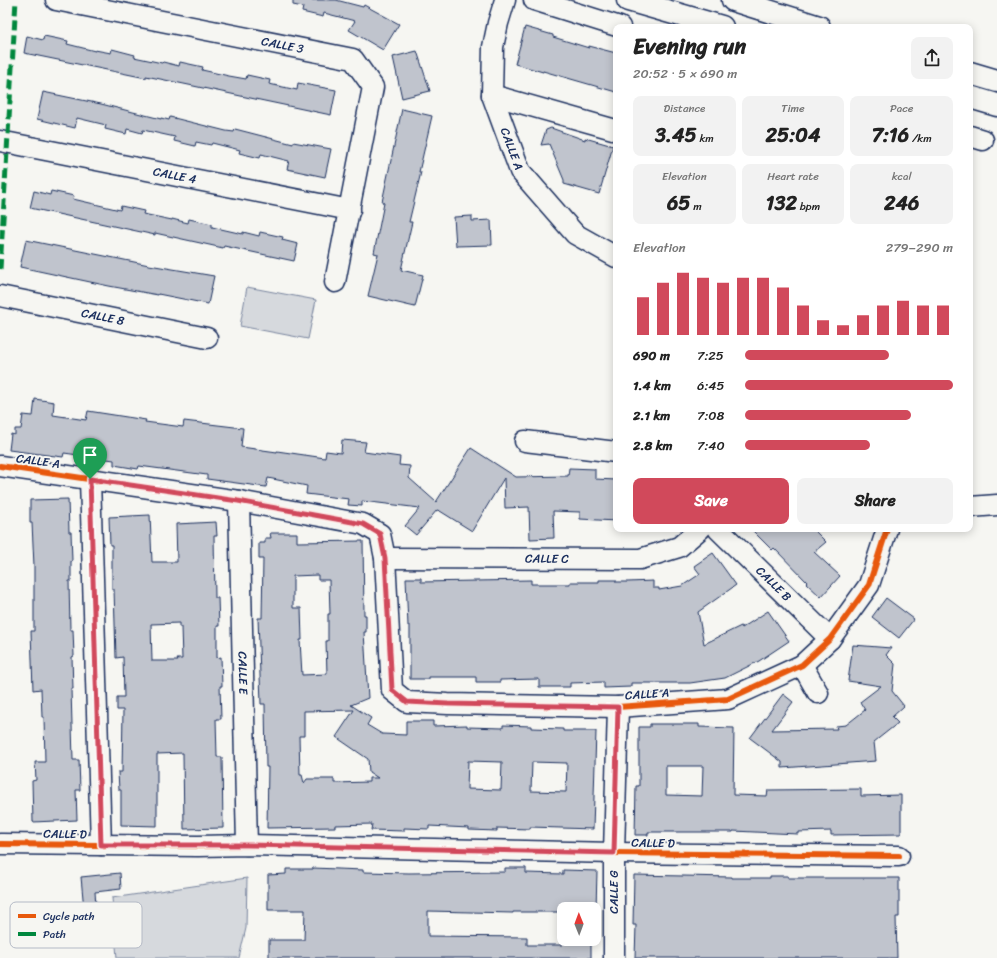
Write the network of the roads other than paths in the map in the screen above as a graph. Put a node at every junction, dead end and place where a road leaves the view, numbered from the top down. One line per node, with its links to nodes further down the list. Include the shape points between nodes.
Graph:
1 (56, 0): 16 (street, CALLE 3, via 354,59 372,87)
2 (505, 0): 11 (street, CALLE A, via 493,47)
3 (534, 0): 8 (street)
4 (628, 0): 6 (main road)
5 (733, 0): 7 (main road)
6 (712, 24)
7 (809, 24)
8 (613, 25)
9 (973, 74): 10 (main road)
10 (997, 81)
11 (492, 95): 14 (street); 17 (street, CALLE A, via 520,171 575,234)
12 (973, 99): 13 (main road)
13 (997, 105)
14 (613, 129)
15 (0, 141): 16 (street, CALLE 4)
16 (350, 210): 18 (street, CALLE 3)
17 (613, 255)
18 (335, 282)
19 (0, 296): 20 (street, CALLE 8)
20 (207, 338)
21 (525, 441): 22 (street)
22 (613, 452)
23 (0, 466): 24 (street, CALLE A)
24 (90, 479): 25 (street, CALLE A); 37 (street)
25 (238, 501): 31 (street, CALLE A, via 363,524 380,534); 38 (street, CALLE E)
26 (997, 505): 27 (street)
27 (973, 508)
28 (697, 532): 31 (street, CALLE C, via 680,547 640,559)
29 (721, 532): 32 (street, CALLE B)
30 (886, 532): 32 (street, CALLE A, via 869,585)
31 (385, 558): 35 (street, CALLE A, via 392,690 407,702)
32 (830, 639): 33 (street, CALLE A)
33 (802, 665): 34 (street); 35 (street, CALLE A, via 728,698)
34 (818, 693)
35 (618, 707): 39 (street, CALLE G)
36 (0, 844): 37 (street, CALLE D)
37 (101, 845): 38 (street, CALLE D)
38 (247, 845): 39 (street, CALLE D)
39 (614, 853): 40 (street, CALLE D); 41 (street, CALLE G)
40 (899, 856)
41 (614, 958)

